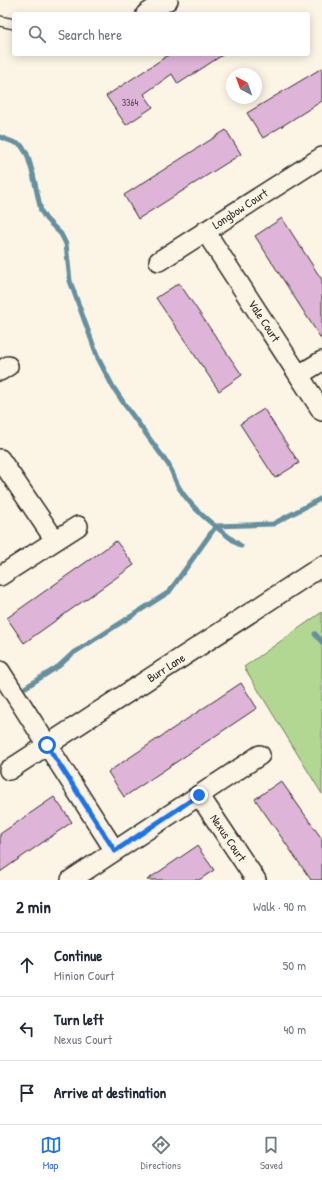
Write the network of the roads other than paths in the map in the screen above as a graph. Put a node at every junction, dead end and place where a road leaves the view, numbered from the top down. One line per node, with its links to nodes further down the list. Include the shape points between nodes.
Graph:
1 (168, 0): 2 (street)
2 (149, 12)
3 (0, 21): 4 (lane)
4 (12, 24)
5 (322, 157): 6 (street, Longbow Court)
6 (205, 231): 7 (street, Longbow Court); 9 (street, Vale Court)
7 (159, 261)
8 (322, 361): 9 (street)
9 (299, 375): 10 (street, Vale Court)
10 (322, 411)
11 (0, 459): 13 (street)
12 (78, 526): 13 (street)
13 (55, 540): 15 (street)
14 (322, 566): 17 (street, Burr Lane)
15 (0, 576)
16 (0, 671): 17 (street)
17 (47, 745): 19 (street, Burr Lane); 21 (street)
18 (260, 755): 20 (street)
19 (9, 770)
20 (199, 795): 21 (street); 23 (street, Nexus Court)
21 (115, 851): 22 (street)
22 (71, 880)
23 (256, 880)

